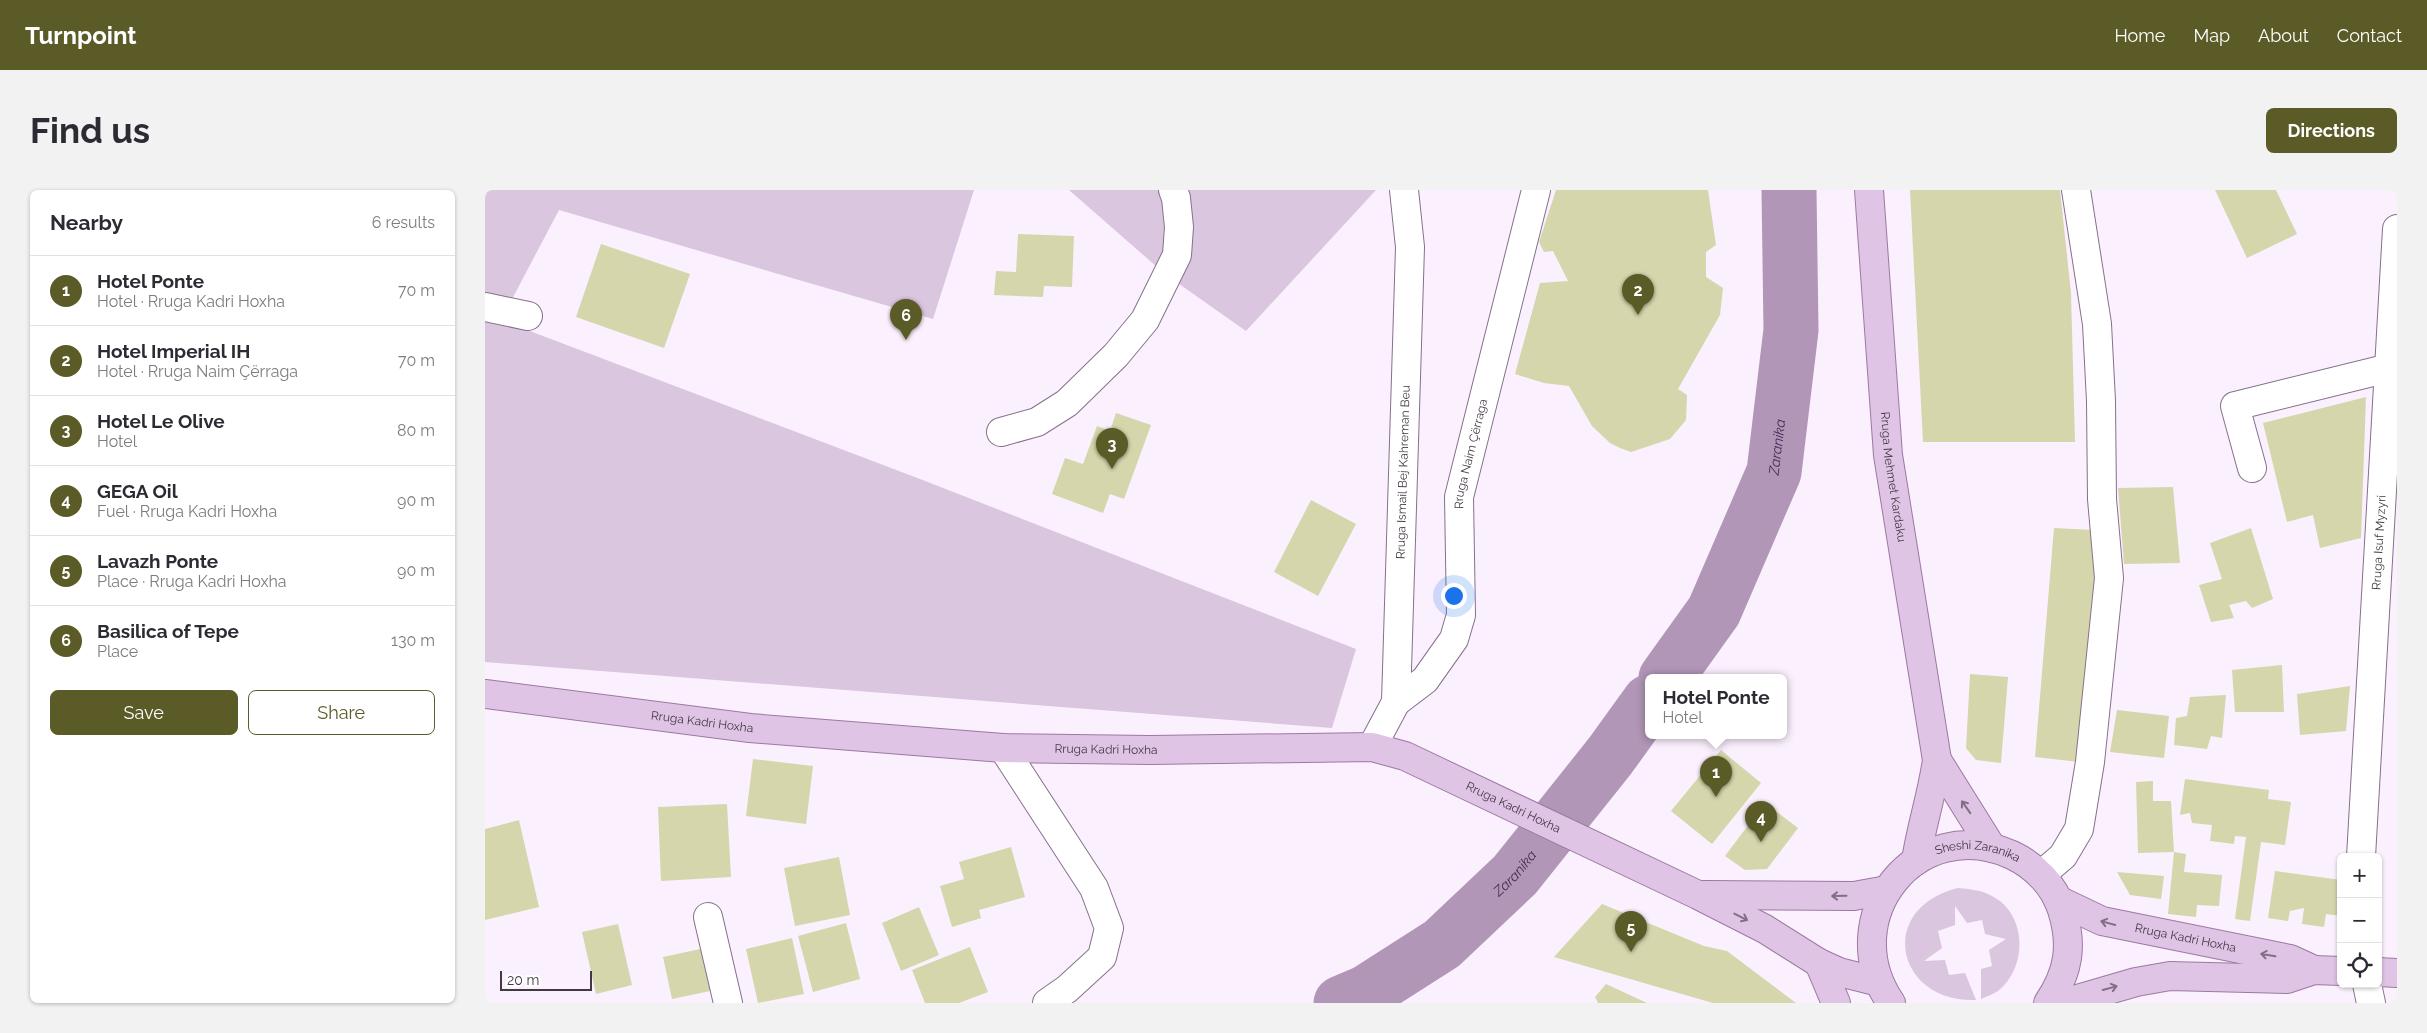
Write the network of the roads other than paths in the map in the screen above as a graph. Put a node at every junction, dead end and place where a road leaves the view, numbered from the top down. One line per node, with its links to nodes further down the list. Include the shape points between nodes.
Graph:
1 (1173, 190): 10 (street, via 1179,227 1177,255 1145,320 1116,355 1067,403 1037,422)
2 (1404, 190): 13 (street, Rruga Ismail Bej Kahreman Beu, via 1410,247)
3 (1536, 190): 13 (street, Rruga Naim Çërraga, via 1459,496 1461,615 1454,639 1425,680)
4 (1869, 190): 16 (main road, Rruga Mehmet Kardaku, via 1888,455)
5 (2077, 190): 20 (street, via 2097,324 2102,499 2109,578 2090,762 2079,829 2063,856)
6 (2397, 229): 9 (street, Rruga Isuf Myzyri)
7 (485, 307): 8 (street)
8 (528, 316)
9 (2389, 368): 11 (street, via 2235,406); 18 (street, Rruga Isuf Myzyri)
10 (1001, 432)
11 (2252, 468)
12 (485, 694): 15 (main road, Rruga Kadri Hoxha, via 750,728)
13 (1396, 702): 14 (street, Rruga Ismail Bej Kahreman Beu)
14 (1372, 747): 15 (main road, Rruga Kadri Hoxha); 22 (main road, Rruga Kadri Hoxha, via 1405,756)
15 (1003, 748): 33 (street, via 1094,888 1109,928 1103,957)
16 (1937, 760): 17 (main road, Rruga Mehmet Kardaku, one-way to 16); 19 (main road, Rruga Mehmet Kardaku)
17 (1992, 848): 19 (main road, Sheshi Zaranika, via 1953,846); 20 (main road, Sheshi Zaranika, via 2022,860)
18 (2361, 853)
19 (1916, 861): 21 (main road, Sheshi Zaranika)
20 (2041, 875): 23 (main road, Sheshi Zaranika)
21 (1887, 890): 22 (main road, Rruga Kadri Hoxha, one-way to 22, via 1854,896); 31 (main road, Sheshi Zaranika, via 1876,912 1871,938 1872,963)
22 (1697, 895): 25 (main road, Rruga Kadri Hoxha, one-way to 25, via 1765,929)
23 (2058, 900): 26 (main road, Rruga Kadri Hoxha, one-way to 23, via 2290,959 2102,921); 35 (main road, Sheshi Zaranika, via 2068,928 2068,957 2060,986)
24 (708, 918): 32 (street)
25 (1819, 963): 31 (main road, Rruga Kadri Hoxha); 34 (main road)
26 (2314, 970): 27 (main road, Rruga Kadri Hoxha); 36 (main road, Rruga Kadri Hoxha, one-way to 26, via 2136,982 2170,976 2287,979)
27 (2337, 971)
28 (2382, 972): 29 (main road)
29 (2397, 973)
30 (2368, 988): 37 (street)
31 (1879, 994)
32 (728, 1003)
33 (1047, 1003)
34 (1836, 1003)
35 (2048, 1003)
36 (2064, 1003)
37 (2371, 1003)

